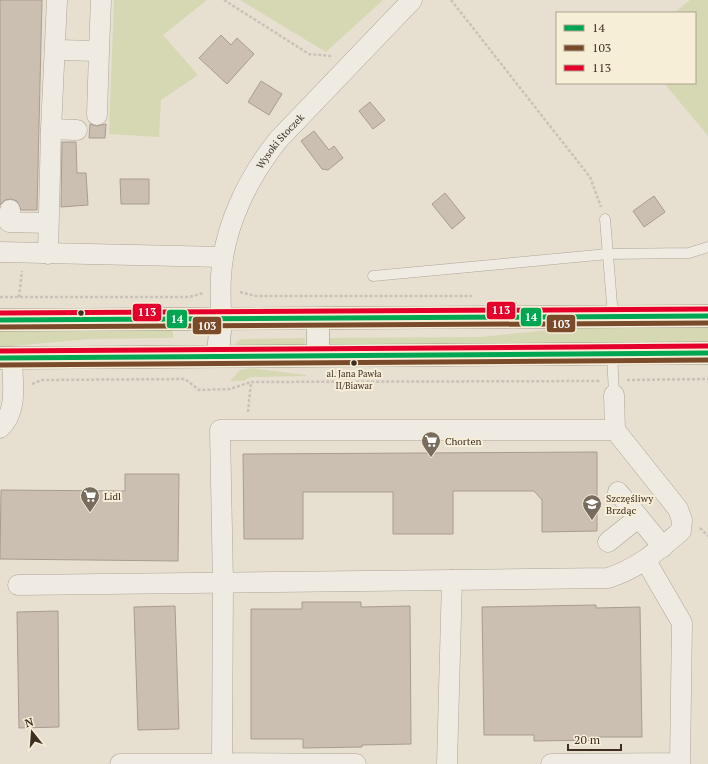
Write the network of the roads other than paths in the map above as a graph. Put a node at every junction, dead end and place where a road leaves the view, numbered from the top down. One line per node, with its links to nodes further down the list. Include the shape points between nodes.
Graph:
1 (57, 0): 4 (street)
2 (101, 0): 5 (street)
3 (412, 0): 16 (street, Wysoki Stoczek, via 298,118 260,163 242,197)
4 (56, 50): 5 (street); 7 (street)
5 (99, 51): 6 (street)
6 (97, 115)
7 (51, 129): 8 (street); 11 (street)
8 (77, 130)
9 (10, 210): 11 (street, via 9,222)
10 (605, 219): 15 (lane)
11 (48, 223): 14 (street)
12 (708, 247): 15 (lane, via 690,253)
13 (0, 252): 14 (street)
14 (48, 254): 16 (street)
15 (608, 254): 17 (lane); 18 (lane)
16 (223, 257): 20 (street, Wysoki Stoczek)
17 (373, 276)
18 (613, 316): 19 (main road); 21 (main road)
19 (708, 316)
20 (221, 318): 21 (main road); 22 (main road); 25 (main road)
21 (318, 319): 26 (main road)
22 (0, 320)
23 (612, 352): 24 (main road); 26 (main road); 28 (lane)
24 (708, 353)
25 (218, 356): 26 (main road); 27 (main road)
26 (318, 356)
27 (6, 358): 29 (street, via 13,395 9,415)
28 (614, 388): 30 (street)
29 (0, 428)
30 (615, 430): 34 (street, via 678,509 682,520 681,531); 37 (street, via 220,430)
31 (618, 492): 32 (street)
32 (638, 518): 33 (street); 34 (street)
33 (608, 542)
34 (662, 547): 35 (street)
35 (646, 561): 36 (street, via 608,578); 45 (street, via 682,623)
36 (452, 580): 37 (street); 43 (street)
37 (223, 582): 38 (street); 41 (street)
38 (18, 585)
39 (120, 764): 40 (street)
40 (155, 764): 41 (street)
41 (222, 764): 42 (street)
42 (356, 764)
43 (447, 764)
44 (551, 764): 45 (street)
45 (680, 764)

